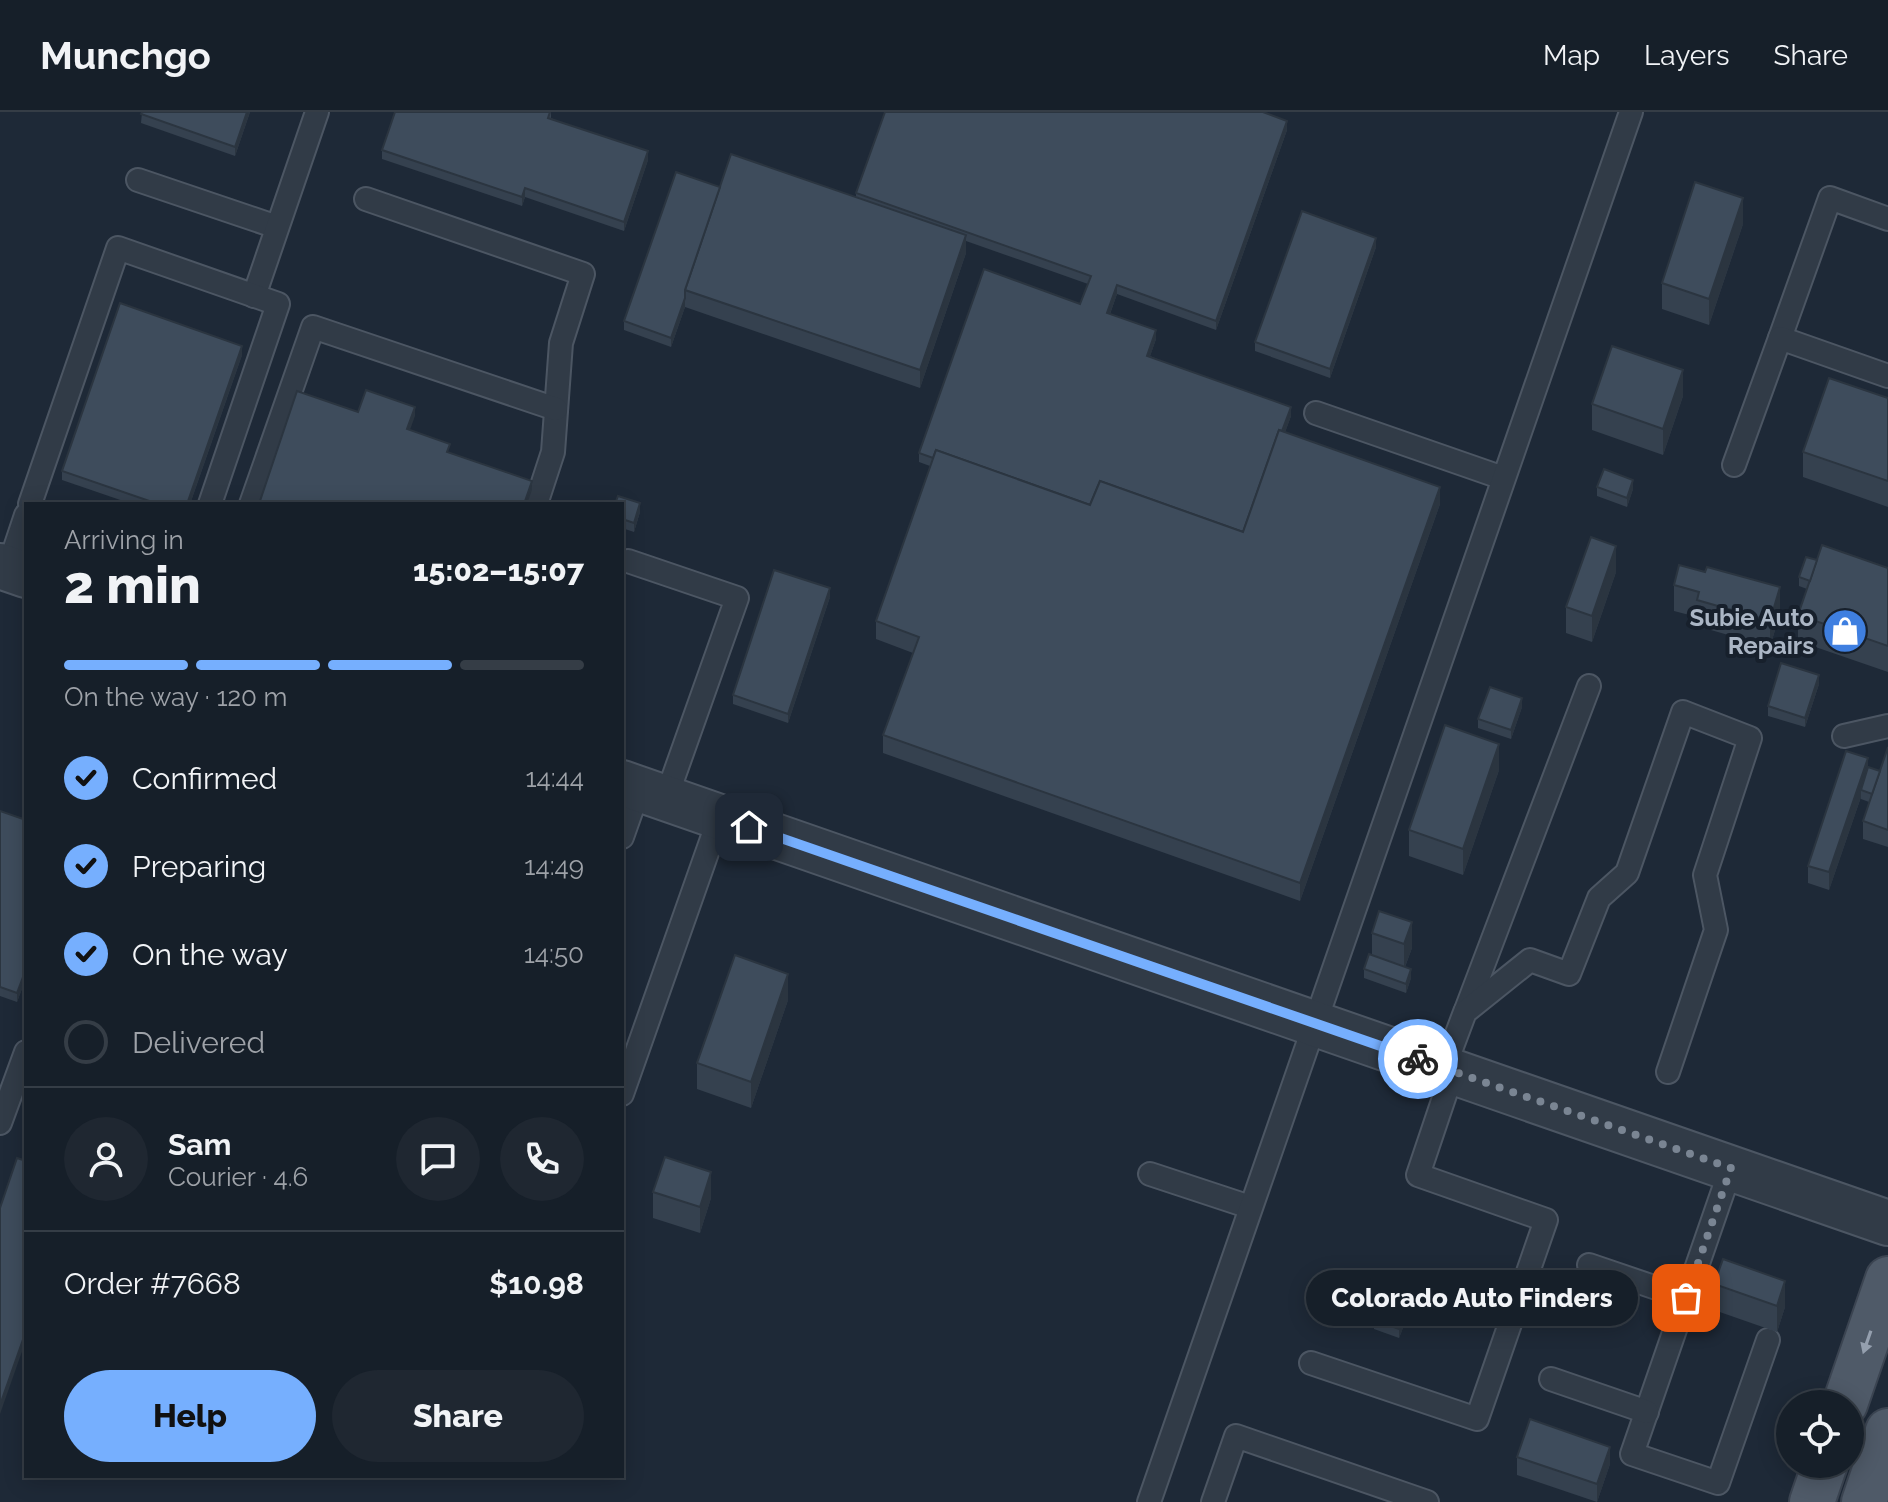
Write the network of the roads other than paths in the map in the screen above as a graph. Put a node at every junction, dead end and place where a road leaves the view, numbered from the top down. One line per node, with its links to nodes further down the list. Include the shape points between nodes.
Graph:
1 (317, 112): 6 (lane)
2 (1631, 112): 13 (lane)
3 (138, 180): 6 (lane)
4 (366, 199): 10 (lane, via 583,274 561,343)
5 (1888, 219): 8 (lane, via 1830,198)
6 (277, 227): 7 (lane)
7 (254, 296): 14 (lane, via 118,248); 15 (lane, via 278,304)
8 (1780, 338): 9 (lane); 12 (lane)
9 (1888, 376)
10 (556, 409): 16 (lane, via 313,327); 17 (lane, via 553,452)
11 (1316, 413): 13 (lane)
12 (1734, 465)
13 (1503, 478): 28 (lane)
14 (31, 502)
15 (211, 502)
16 (252, 502)
17 (537, 502)
18 (24, 522): 20 (lane)
19 (628, 561): 24 (lane, via 737,598)
20 (11, 570)
21 (1589, 686): 27 (lane)
22 (1888, 726): 23 (lane)
23 (1844, 736)
24 (642, 790): 25 (street); 26 (lane)
25 (720, 816): 28 (street); 32 (lane)
26 (624, 832)
27 (1465, 1012): 30 (lane); 31 (lane, via 1530,960 1569,974 1599,898 1627,873 1683,712 1750,738 1705,875 1716,930)
28 (1314, 1023): 30 (street); 36 (lane)
29 (24, 1057): 33 (lane)
30 (1448, 1069): 34 (street); 42 (lane, via 1418,1175 1546,1220 1477,1419)
31 (1668, 1072)
32 (624, 1088)
33 (0, 1123)
34 (1731, 1168): 37 (street); 40 (lane)
35 (1150, 1174): 36 (lane)
36 (1250, 1207): 48 (lane)
37 (1888, 1223)
38 (1589, 1265): 40 (lane)
39 (1888, 1279): 44 (main road, one-way to 44)
40 (1686, 1298): 45 (lane)
41 (1768, 1340): 45 (lane, via 1718,1483 1632,1454)
42 (1311, 1363)
43 (1551, 1379): 45 (lane)
44 (1850, 1390)
45 (1647, 1412)
46 (1888, 1431): 52 (main road)
47 (1820, 1478): 51 (main road)
48 (1149, 1502)
49 (1213, 1502): 50 (lane, via 1236,1436)
50 (1427, 1502)
51 (1812, 1502)
52 (1864, 1502)

